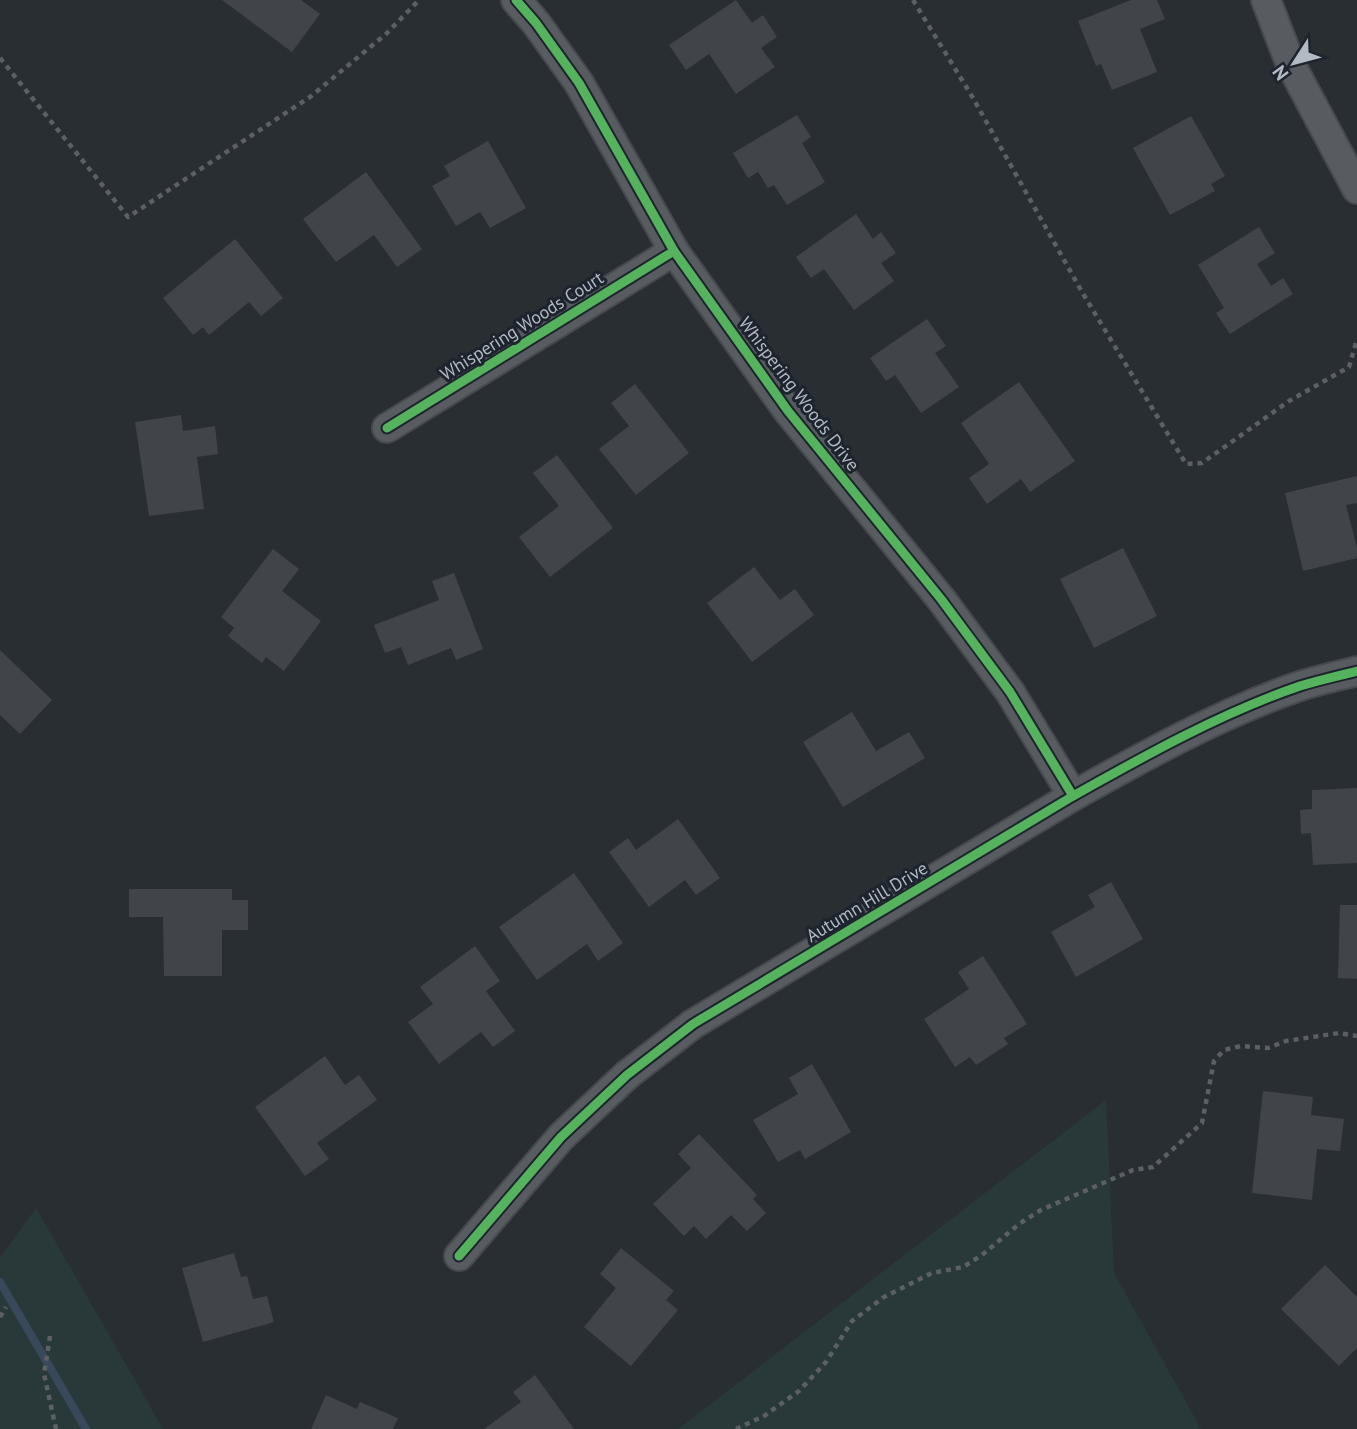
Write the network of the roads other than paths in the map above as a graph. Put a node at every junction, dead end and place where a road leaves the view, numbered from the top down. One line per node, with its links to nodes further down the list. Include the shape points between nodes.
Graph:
1 (516, 0): 4 (street, Whispering Woods Drive, via 579,83)
2 (1266, 0): 3 (street, via 1292,65)
3 (1357, 189)
4 (674, 251): 5 (street, Whispering Woods Court); 7 (street, Whispering Woods Drive, via 788,411 941,599 1010,692)
5 (387, 428)
6 (1357, 670): 7 (street, Autumn Hill Drive, via 1218,719)
7 (1073, 796): 8 (street, Autumn Hill Drive, via 693,1024 627,1075 561,1137)
8 (459, 1256)

